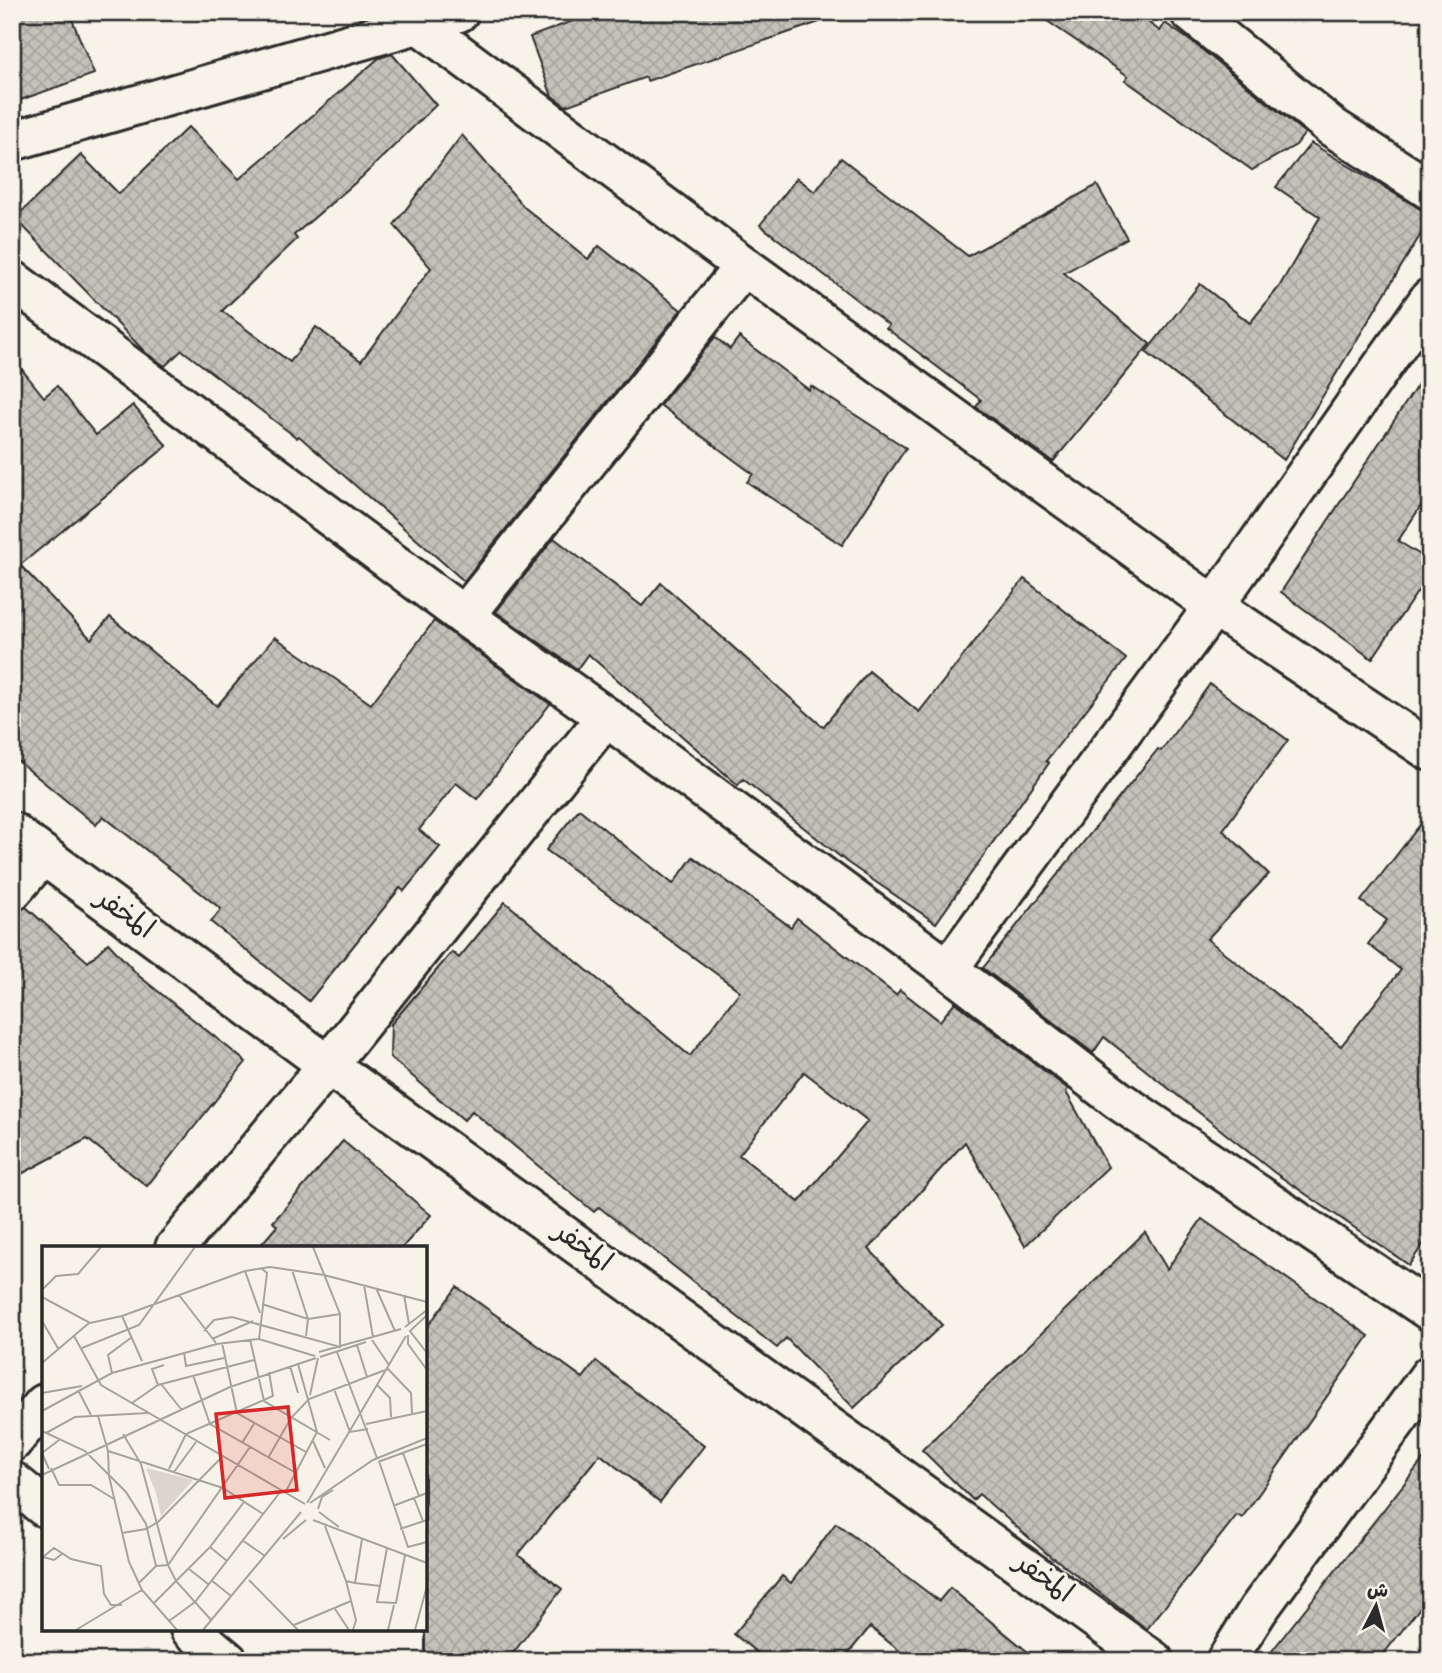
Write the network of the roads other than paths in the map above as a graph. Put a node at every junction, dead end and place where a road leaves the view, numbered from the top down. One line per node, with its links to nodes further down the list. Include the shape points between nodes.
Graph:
1 (459, 12): 3 (street)
2 (1190, 12): 5 (street, via 1332,127)
3 (419, 19): 4 (street); 6 (street)
4 (12, 141)
5 (1430, 190)
6 (744, 265): 9 (street); 10 (street)
7 (12, 280): 10 (street)
8 (1430, 298): 9 (street)
9 (1214, 606): 12 (street); 16 (street)
10 (464, 616): 11 (street)
11 (606, 716): 16 (street); 17 (street)
12 (1430, 751)
13 (12, 832): 14 (street, المخفر)
14 (43, 855): 15 (street); 17 (street, المخفر)
15 (12, 891)
16 (948, 969): 19 (street, via 1118,1100)
17 (328, 1065): 18 (street); 26 (street, المخفر)
18 (177, 1246)
19 (1430, 1311)
20 (1430, 1376): 28 (street)
21 (42, 1406): 22 (street)
22 (12, 1442)
23 (12, 1481): 24 (street)
24 (42, 1505)
25 (192, 1631): 27 (street)
26 (1137, 1656)
27 (228, 1661)
28 (1226, 1661)

